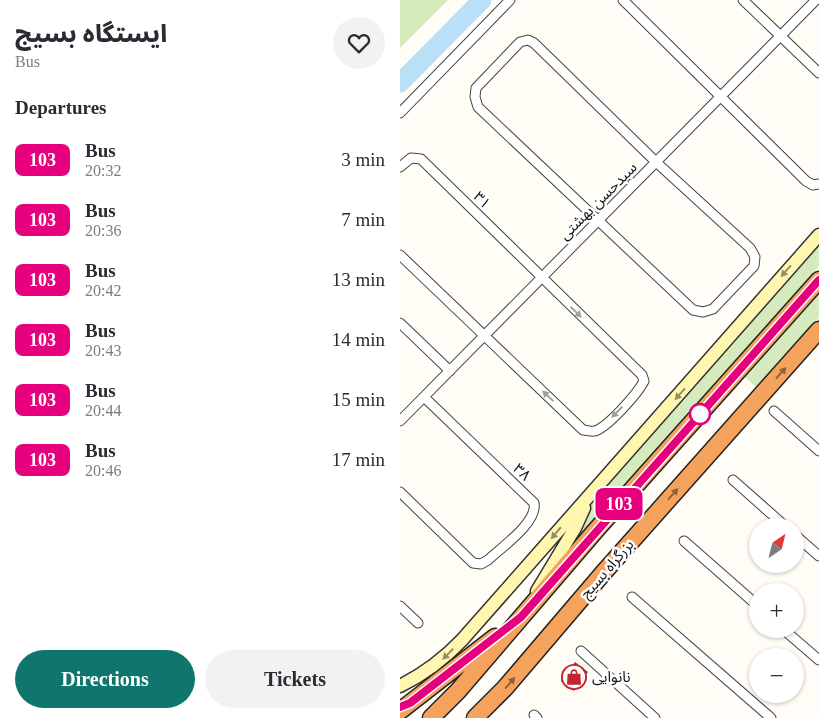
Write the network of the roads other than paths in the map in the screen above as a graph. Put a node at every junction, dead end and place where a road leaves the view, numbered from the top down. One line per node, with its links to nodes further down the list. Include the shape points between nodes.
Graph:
1 (510, 0): 8 (street)
2 (623, 0): 7 (street)
3 (743, 0): 5 (street)
4 (816, 0): 5 (street, سیدحسن بهشتی)
5 (780, 36): 6 (street); 7 (street, سیدحسن بهشتی)
6 (819, 73)
7 (721, 96): 9 (street, سیدحسن بهشتی); 11 (street, via 806,180 813,185)
8 (400, 113)
9 (656, 162): 12 (street, سیدحسن بهشتی); 12 (street, via 750,248 755,257 754,266 713,309 704,312 693,310); 12 (street, via 534,43 528,40 520,42 476,88 478,107)
10 (400, 167): 15 (street, ۳۱, via 411,158 421,159)
11 (819, 184)
12 (598, 221): 15 (street, سیدحسن بهشتی)
13 (819, 235): 27 (main road, one-way to 27)
14 (400, 255): 19 (street)
15 (541, 278): 19 (street, سیدحسن بهشتی); 19 (street, ۳۱, one-way to 19, via 642,374 644,381 640,390 602,427 593,432 583,430)
16 (819, 280): 35 (highway)
17 (400, 322): 20 (street)
18 (819, 330): 43 (highway, بزرگراه بسیج, one-way to 18, via 506,688 610,564)
19 (484, 336): 20 (street, سیدحسن بهشتی)
20 (450, 370): 21 (street, سیدحسن بهشتی)
21 (424, 397): 23 (street, سیدحسن بهشتی); 26 (street, ۳۸, via 534,502 536,510 532,520 488,560 481,564 473,563)
22 (774, 411): 24 (street)
23 (400, 421)
24 (819, 451)
25 (733, 480): 28 (street)
26 (400, 492)
27 (589, 496): 35 (main road, via 575,528); 40 (main road, one-way to 40, via 443,660)
28 (776, 518)
29 (684, 541): 33 (street)
30 (804, 543): 31 (street)
31 (819, 556)
32 (632, 597): 45 (street)
33 (749, 598)
34 (400, 606): 36 (street)
35 (521, 617): 41 (highway); 42 (highway)
36 (418, 623)
37 (793, 638): 39 (street)
38 (581, 651): 44 (street)
39 (819, 660)
40 (400, 686)
41 (403, 707)
42 (431, 718)
43 (475, 718)
44 (656, 718)
45 (771, 718)

